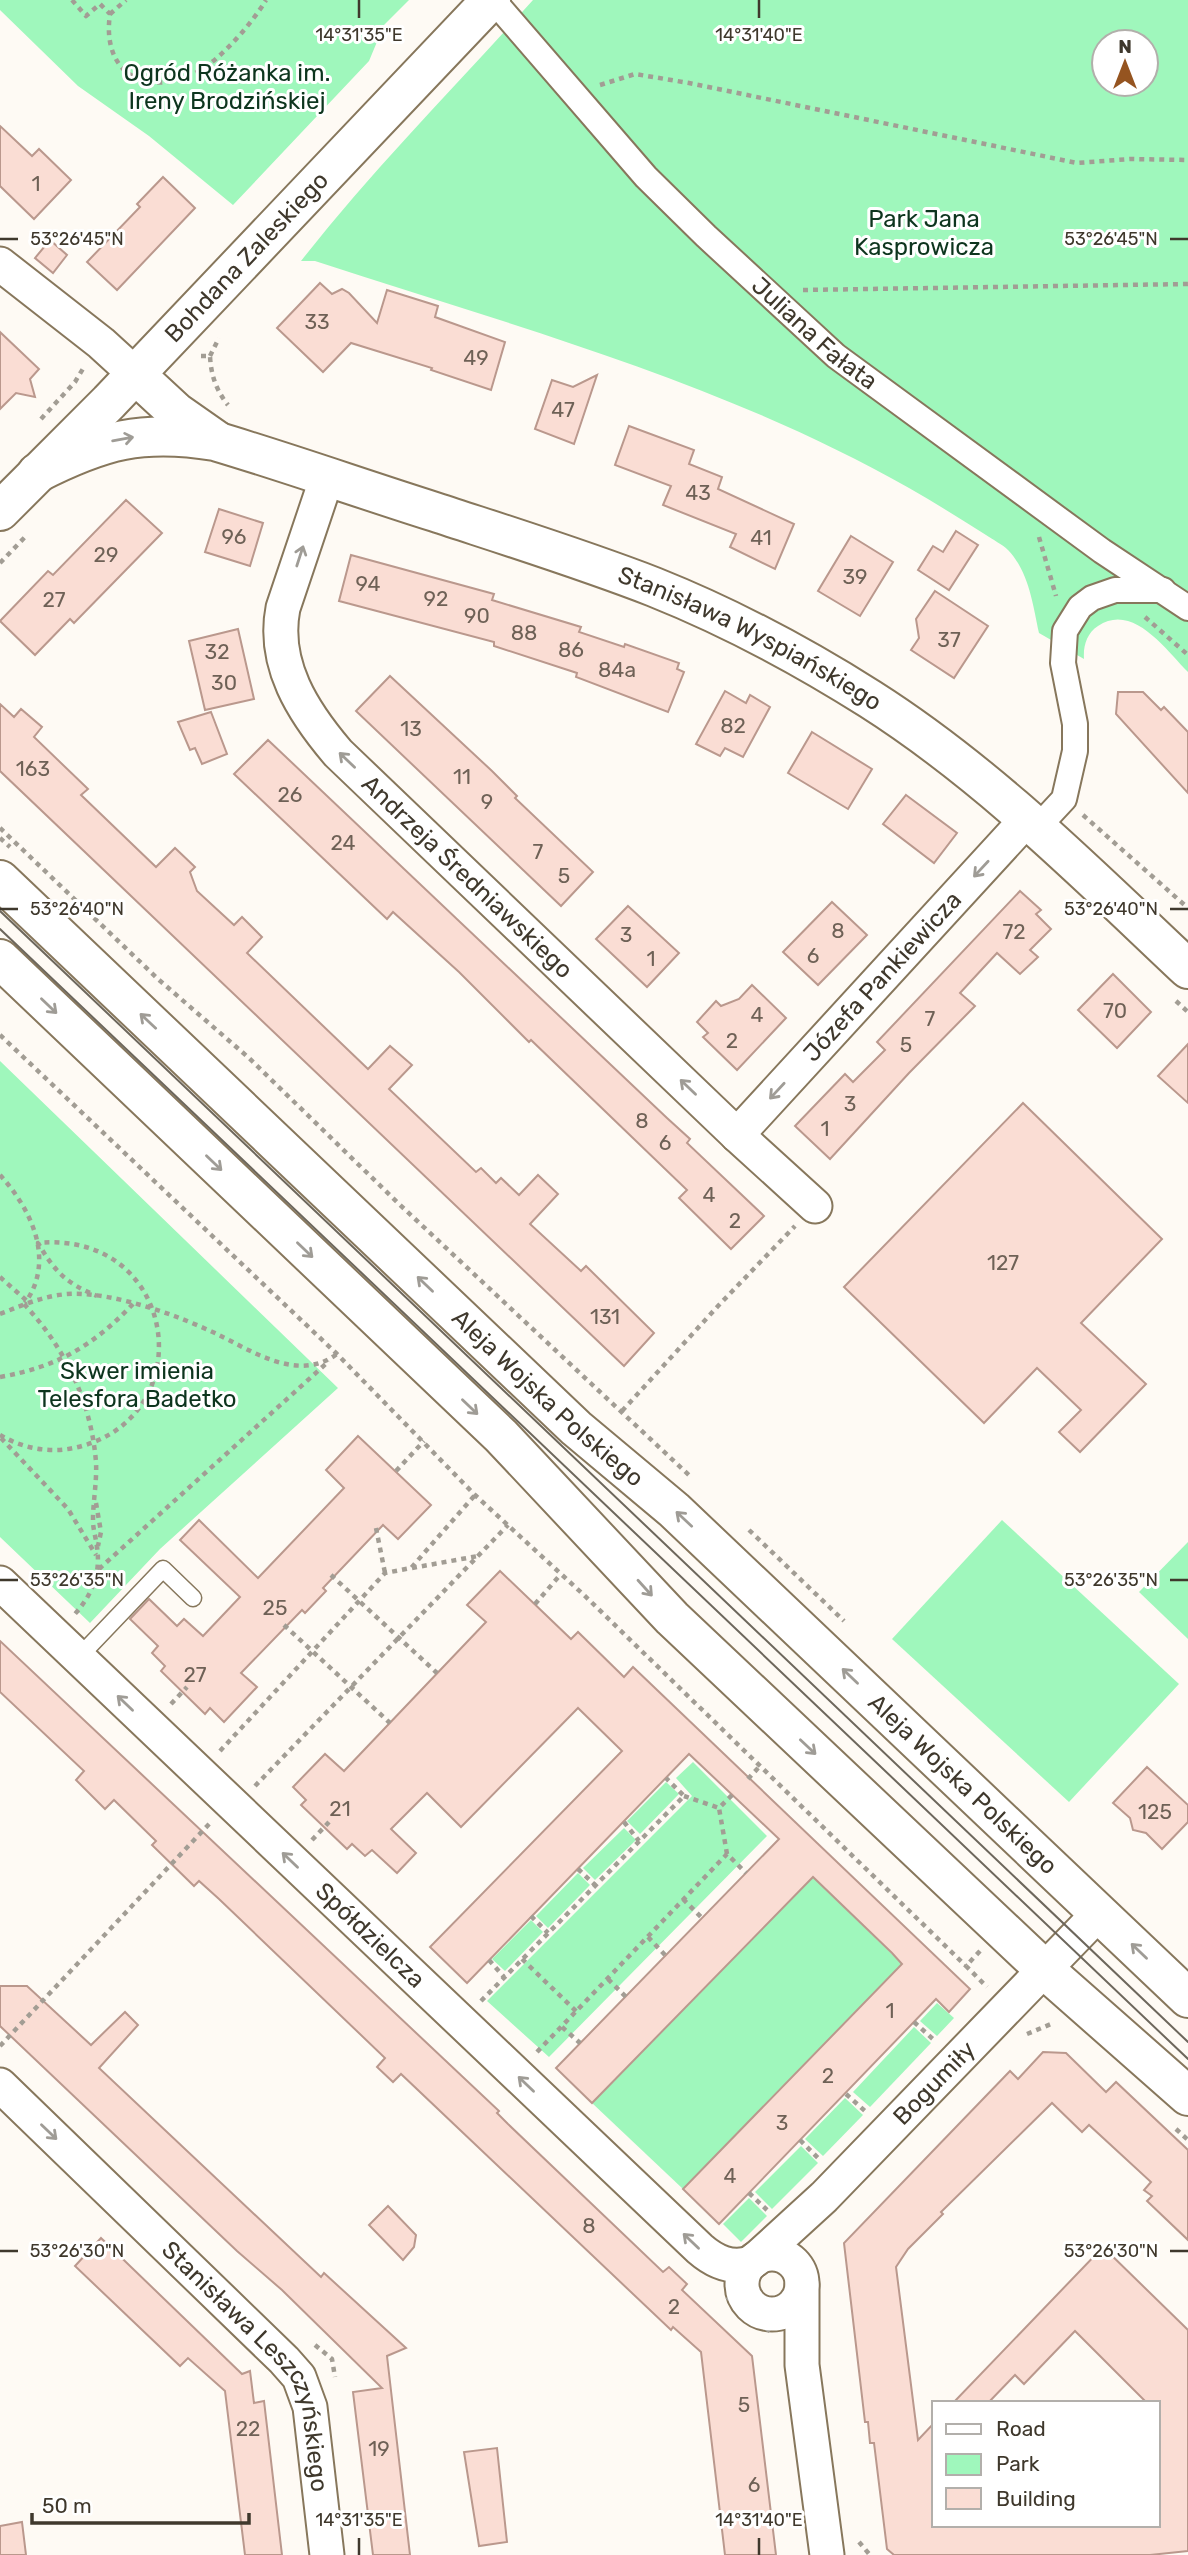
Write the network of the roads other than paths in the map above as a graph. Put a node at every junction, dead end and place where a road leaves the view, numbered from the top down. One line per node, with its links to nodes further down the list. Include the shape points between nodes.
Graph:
1 (492, 0): 3 (main road, Bohdana Zaleskiego); 8 (street, Juliana Fałata, via 646,177 836,356 1102,551)
2 (0, 264): 3 (street)
3 (135, 375): 4 (main road, Stanisława Wyspiańskiego, via 188,422); 5 (main road, Bohdana Zaleskiego)
4 (232, 429): 5 (main road, Stanisława Wyspiańskiego, one-way to 4, via 85,450 130,438); 6 (main road, Stanisława Wyspiańskiego)
5 (37, 473): 7 (main road, Bohdana Zaleskiego)
6 (327, 477): 10 (main road, Stanisława Wyspiańskiego, via 622,575 738,625 871,700); 14 (street, Andrzeja Średniawskiego, one-way to 6, via 338,752 297,696 288,673 283,608)
7 (14, 523)
8 (1164, 590): 9 (street, Juliana Fałata); 10 (street, via 1115,590 1092,597 1065,631 1063,663 1075,724 1075,751 1064,799)
9 (1188, 608)
10 (1032, 824): 13 (main road, Stanisława Wyspiańskiego); 14 (street, Józefa Pankiewicza, one-way to 14)
11 (0, 880): 19 (main road, Aleja Wojska Polskiego, one-way to 11, via 674,1510 576,1428)
12 (0, 959): 20 (main road, one-way to 20, via 501,1436 672,1618)
13 (1188, 969)
14 (737, 1135): 15 (street, Andrzeja Średniawskiego)
15 (815, 1206)
16 (0, 1583): 18 (street, Spółdzielcza)
17 (193, 1598): 18 (lane, via 163,1569)
18 (78, 1658): 25 (street, Spółdzielcza, one-way to 18, via 738,2266 720,2263 700,2249)
19 (1099, 1913): 20 (street); 21 (main road, Aleja Wojska Polskiego, one-way to 19)
20 (1045, 1970): 23 (main road); 24 (street, Bogumiły)
21 (1188, 1998)
22 (0, 2085): 29 (street, Stanisława Leszczyńskiego, one-way to 29, via 299,2377 310,2407)
23 (1178, 2109)
24 (824, 2197): 25 (street, Bogumiły); 26 (street, Bogumiły, via 798,2243)
25 (753, 2261): 26 (street, via 777,2254 790,2260); 27 (street, via 742,2288)
26 (800, 2277): 27 (street, via 799,2297 786,2310 772,2314); 28 (street, Bogumiły)
27 (755, 2308): 28 (street, Bogumiły, via 790,2338)
28 (802, 2365): 30 (street, Bogumiły)
29 (327, 2555)
30 (827, 2555)

